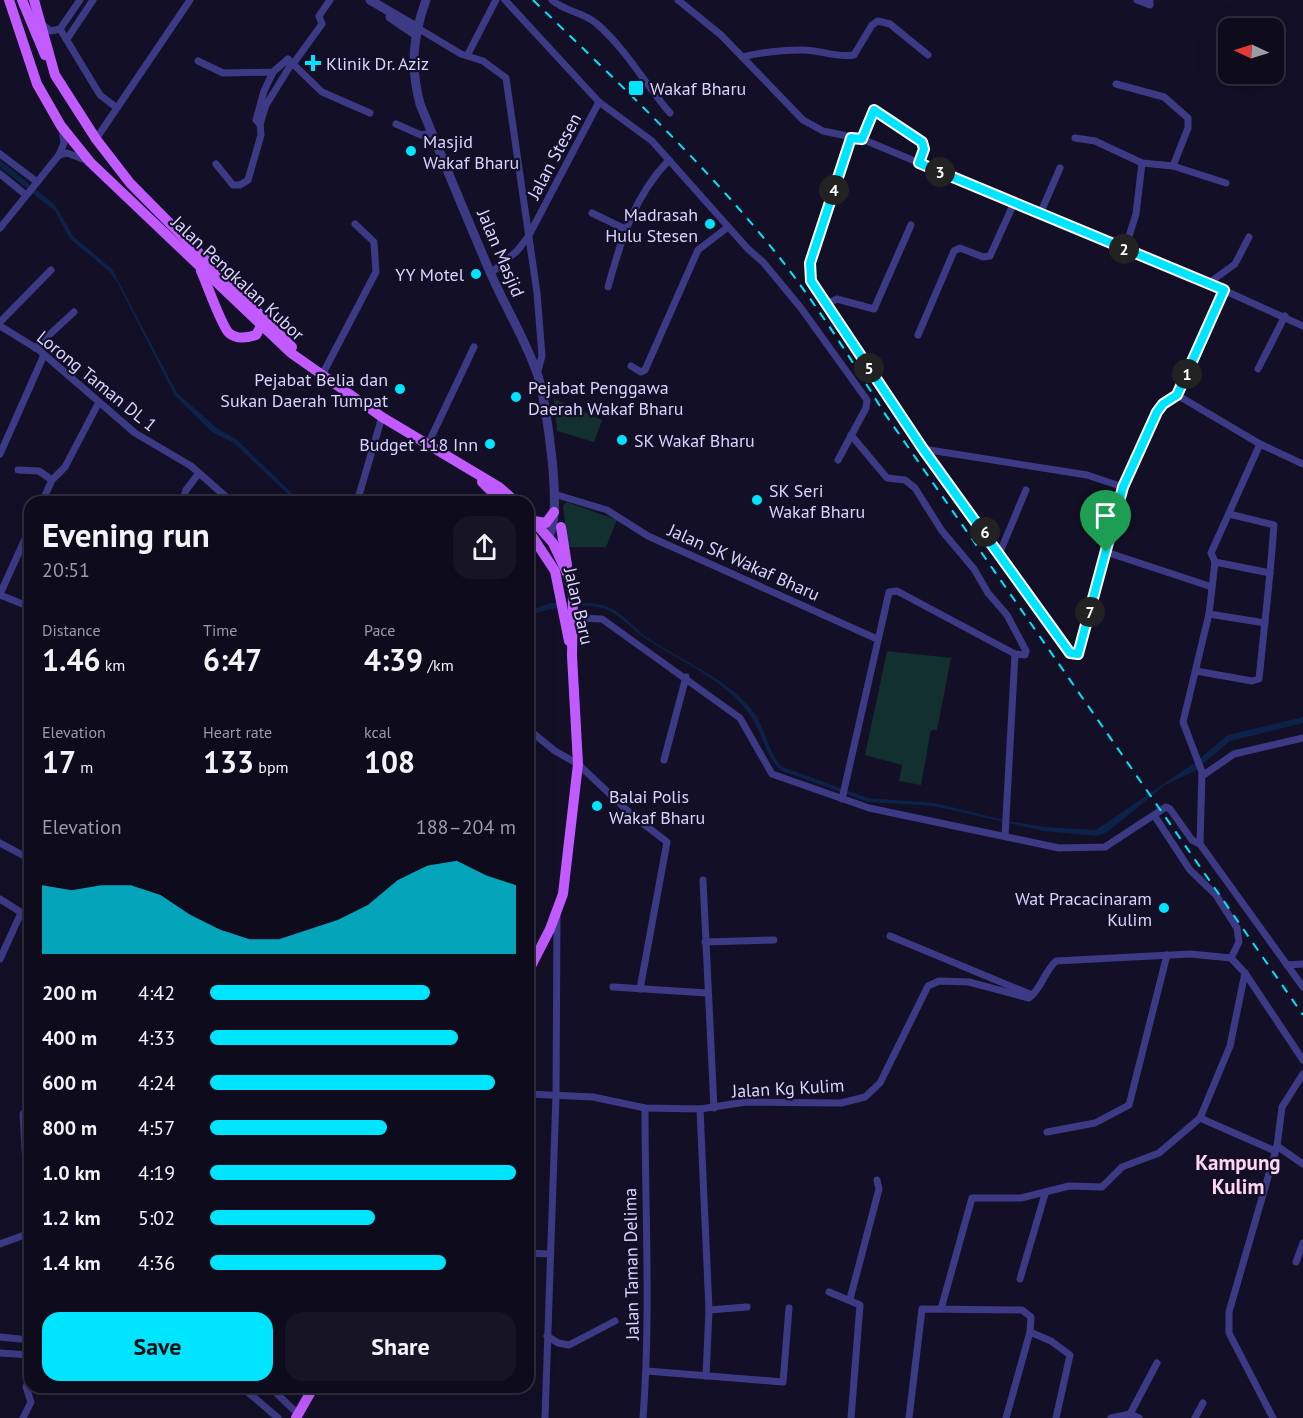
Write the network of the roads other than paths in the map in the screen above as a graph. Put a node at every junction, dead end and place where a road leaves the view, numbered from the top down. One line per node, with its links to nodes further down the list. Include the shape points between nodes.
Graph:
1 (9, 0): 28 (main road, Jalan Pengkalan Kubor)
2 (15, 0): 28 (main road, Jalan Pengkalan Kubor)
3 (22, 0): 27 (main road, Jalan Pengkalan Kubor)
4 (34, 0): 17 (main road, Jalan Pengkalan Kubor)
5 (80, 0): 18 (street)
6 (93, 0): 20 (street)
7 (190, 0): 31 (street)
8 (330, 0): 25 (street, via 319,16 322,24)
9 (370, 0): 19 (street)
10 (426, 0): 19 (street, Jalan Masjid)
11 (496, 0): 21 (street)
12 (505, 0): 30 (street, Jalan Stesen)
13 (552, 0): 33 (street, via 596,23)
14 (678, 0): 23 (street)
15 (1137, 0): 16 (street, via 1150,4)
16 (1150, 0)
17 (41, 24): 18 (street, via 51,31); 27 (main road, Jalan Pengkalan Kubor)
18 (60, 29): 20 (street)
19 (415, 31): 21 (street); 37 (street, Jalan Masjid, via 414,83)
20 (67, 39): 31 (street, via 100,95)
21 (468, 54): 63 (street, via 506,78)
22 (928, 55): 23 (street, via 890,24 878,21 852,56 802,50 766,51)
23 (742, 57): 38 (street, via 803,120)
24 (198, 61): 26 (street, via 223,73)
25 (293, 64): 26 (street, via 288,59); 32 (street, via 322,92); 34 (street, via 266,105)
26 (273, 72): 34 (street, via 256,120)
27 (55, 75): 40 (main road, Jalan Pengkalan Kubor)
28 (38, 84): 36 (main road, Jalan Pengkalan Kubor)
29 (1116, 84): 49 (street, via 1164,97 1188,118)
30 (599, 102): 44 (street, via 652,141); 63 (street, Jalan Stesen)
31 (117, 108): 40 (street)
32 (370, 113)
33 (670, 113)
34 (260, 124): 48 (street, via 261,135 248,180 233,185)
35 (396, 124): 37 (street, via 422,135)
36 (61, 126): 43 (street, via 64,143); 45 (main road, Jalan Pengkalan Kubor)
37 (432, 133): 68 (street, Jalan Masjid)
38 (851, 138): 41 (street); 72 (street, via 810,263 811,281)
39 (1075, 138): 47 (street, via 1095,141)
40 (96, 139): 74 (main road, Jalan Pengkalan Kubor, via 130,183)
41 (862, 139): 46 (street); 46 (street, via 874,110 922,142)
42 (0, 154): 52 (street)
43 (58, 155): 45 (street, via 73,155); 52 (street)
44 (669, 160): 60 (street); 62 (street, via 638,201)
45 (90, 162): 66 (main road, Jalan Pengkalan Kubor)
46 (919, 163): 55 (street)
47 (1142, 163): 49 (street); 65 (street, via 1136,214)
48 (216, 164)
49 (1173, 166): 53 (street)
50 (1060, 168): 57 (street)
51 (0, 174): 54 (street)
52 (35, 182): 54 (street)
53 (1226, 183)
54 (27, 194): 61 (street)
55 (1014, 203): 57 (street); 79 (street, via 990,256 960,248 954,251)
56 (592, 213): 62 (street)
57 (1040, 213): 65 (street)
58 (355, 224): 87 (street, via 374,242 376,272)
59 (911, 225): 72 (street, via 874,309 837,299)
60 (728, 227): 84 (street, via 698,250 645,370 641,372); 91 (street, via 795,300 866,397 866,408)
61 (0, 228)
62 (625, 229): 70 (street)
63 (528, 237): 68 (street, Jalan Stesen); 86 (street, via 541,344)
64 (1249, 237): 69 (street, via 1235,264)
65 (1125, 249): 69 (street)
66 (194, 260): 78 (main road, Jalan Pengkalan Kubor); 78 (main road, via 229,334 248,338)
67 (51, 270): 76 (street)
68 (491, 273): 86 (street, Jalan Masjid)
69 (1210, 285): 71 (street)
70 (608, 287)
71 (1224, 290): 75 (street); 88 (street)
72 (825, 303): 94 (street)
73 (74, 312): 81 (street)
74 (263, 315): 78 (main road); 83 (main road, Jalan Pengkalan Kubor)
75 (1286, 316): 77 (street); 85 (street)
76 (0, 324): 81 (street, Lorong Taman DL 1)
77 (1303, 326)
78 (262, 327): 83 (main road, Jalan Pengkalan Kubor)
79 (918, 335)
80 (474, 347): 93 (street)
81 (35, 348): 82 (street, Lorong Taman DL 1)
82 (44, 355): 89 (street, Lorong Taman DL 1); 95 (street)
83 (309, 365): 87 (main road)
84 (631, 366)
85 (1258, 369)
86 (537, 374): 104 (street, Jalan Masjid, via 546,409)
87 (322, 375): 90 (main road)
88 (1177, 395): 92 (street); 102 (street, via 1157,412)
89 (99, 402): 99 (street, Lorong Taman DL 1, via 148,442); 101 (street, via 64,467)
90 (382, 417): 93 (main road); 108 (street)
91 (851, 435): 96 (street); 132 (street, via 887,478 905,480 915,488 942,531 1007,615 1026,651 1025,655)
92 (1260, 444): 97 (street); 112 (street)
93 (427, 446): 100 (main road)
94 (923, 449): 102 (street, via 1087,476); 119 (street)
95 (0, 454)
96 (838, 460)
97 (1303, 464)
98 (18, 470): 101 (street, via 39,471)
99 (199, 473): 106 (street); 107 (street, Lorong Taman DL 1)
100 (476, 475): 109 (main road); 110 (main road)
101 (52, 480): 105 (street)
102 (1123, 487): 120 (street)
103 (1026, 490): 119 (street)
104 (554, 494): 111 (street, Jalan Masjid); 114 (street, Jalan Masjid); 131 (street, Jalan SK Wakaf Bharu, via 607,510 648,536)
105 (45, 496)
106 (184, 496)
107 (225, 496)
108 (359, 496)
109 (496, 496)
110 (509, 496)
111 (554, 512): 113 (main road, via 546,522); 118 (street, Jalan Masjid)
112 (1229, 514): 122 (street, via 1212,553); 123 (street, via 1274,525)
113 (534, 524)
114 (561, 526): 118 (street); 124 (main road)
115 (534, 528): 118 (main road, Jalan Baru)
116 (534, 532): 121 (main road, Jalan Baru)
117 (24, 541): 126 (street)
118 (549, 541): 121 (main road); 124 (main road, Jalan Baru)
119 (1000, 552): 120 (street, via 1074,655 1080,650)
120 (1106, 552): 125 (street)
121 (550, 561): 133 (main road, Jalan Baru, via 563,597)
122 (1215, 562): 123 (street); 125 (street)
123 (1270, 573): 130 (street)
124 (569, 577): 129 (main road, Jalan Baru)
125 (1212, 587): 128 (street)
126 (0, 594): 127 (street)
127 (24, 604)
128 (1209, 614): 130 (street); 134 (street)
129 (575, 618): 133 (main road, Jalan Baru); 135 (street, via 602,619)
130 (1265, 623): 134 (street, via 1260,675 1256,681)
131 (877, 639): 132 (street, via 889,592 897,591); 141 (street)
132 (1015, 654): 143 (street)
133 (572, 656): 139 (main road)
134 (1196, 671): 140 (street, via 1183,722)
135 (686, 677): 138 (street); 141 (street, via 740,718 772,774)
136 (534, 734): 139 (street)
137 (1303, 738): 140 (street, via 1234,754)
138 (664, 760)
139 (578, 764): 149 (main road, via 566,875); 166 (street, via 667,842)
140 (1202, 774): 145 (street)
141 (842, 797): 143 (street)
142 (1154, 815): 143 (street, via 1105,847 1059,848); 145 (street, via 1159,809 1170,809 1192,840); 156 (street, via 1190,870 1216,895 1237,928 1239,942)
143 (1005, 836)
144 (0, 843): 146 (street)
145 (1200, 844): 159 (street)
146 (24, 856)
147 (703, 880): 154 (street)
148 (0, 899): 150 (street)
149 (557, 912): 158 (main road); 172 (street)
150 (24, 915)
151 (24, 919): 157 (street)
152 (890, 936): 161 (street)
153 (774, 940): 154 (street)
154 (705, 942): 167 (street)
155 (1167, 955): 156 (street); 168 (street, via 1056,961); 179 (street, via 1129,1105 1095,1124)
156 (1231, 958): 162 (street)
157 (0, 959)
158 (534, 960)
159 (1287, 964): 160 (street); 165 (street)
160 (1303, 964)
161 (957, 965): 163 (street); 168 (street)
162 (1245, 973): 169 (street); 177 (street, via 1230,1046)
163 (951, 980): 168 (street, via 1019,997); 174 (street, Jalan Kg Kulim, via 928,986 880,1083 865,1097 841,1103 746,1102)
164 (613, 987): 166 (street)
165 (1303, 987)
166 (640, 989): 167 (street)
167 (706, 993): 174 (street)
168 (1032, 995)
169 (1303, 1060)
170 (1303, 1074): 180 (street, via 1282,1107)
171 (534, 1094): 172 (street, Jalan Kg Kulim)
172 (556, 1096): 173 (street, Jalan Kg Kulim, via 601,1098); 188 (street)
173 (645, 1108): 175 (street, Jalan Kg Kulim); 205 (street, Jalan Taman Delima, via 649,1310)
174 (714, 1108): 175 (street, Jalan Kg Kulim)
175 (700, 1109): 196 (street)
176 (24, 1113): 178 (street)
177 (1200, 1118): 180 (street); 183 (street, via 1159,1153 1122,1167 1102,1187 1069,1186)
178 (24, 1131)
179 (1047, 1132)
180 (1276, 1148): 181 (street); 225 (street, via 1228,1312 1229,1333)
181 (1303, 1164)
182 (877, 1180): 192 (street, via 879,1189)
183 (1045, 1194): 190 (street); 195 (street, via 972,1198)
184 (24, 1235): 186 (street)
185 (1303, 1243): 189 (street)
186 (0, 1244)
187 (534, 1253): 188 (street)
188 (550, 1254): 199 (street)
189 (1296, 1262)
190 (1020, 1279)
191 (829, 1292): 192 (street)
192 (850, 1299): 218 (street, via 860,1305)
193 (747, 1307): 196 (street)
194 (789, 1308): 206 (street, via 783,1382)
195 (941, 1309): 198 (street, via 1022,1310 1031,1317); 219 (street, via 922,1309)
196 (709, 1310): 206 (street)
197 (615, 1321): 199 (street, via 569,1345 558,1344)
198 (1030, 1332): 220 (street); 221 (street, via 1071,1355)
199 (547, 1336): 216 (street)
200 (0, 1337): 201 (street)
201 (24, 1339)
202 (0, 1353): 203 (street)
203 (24, 1355)
204 (1157, 1363): 212 (street)
205 (646, 1371): 206 (street); 217 (street, Jalan Taman Delima)
206 (706, 1376)
207 (28, 1393): 214 (street, via 32,1402)
208 (249, 1393): 215 (street)
209 (276, 1393): 213 (street)
210 (310, 1393): 213 (main road)
211 (1203, 1403): 224 (street)
212 (1130, 1414): 222 (street); 223 (street)
213 (297, 1416)
214 (23, 1418)
215 (278, 1418)
216 (545, 1418)
217 (642, 1418)
218 (851, 1418)
219 (909, 1418)
220 (1006, 1418)
221 (1056, 1418)
222 (1111, 1418)
223 (1139, 1418)
224 (1195, 1418)
225 (1273, 1418)

